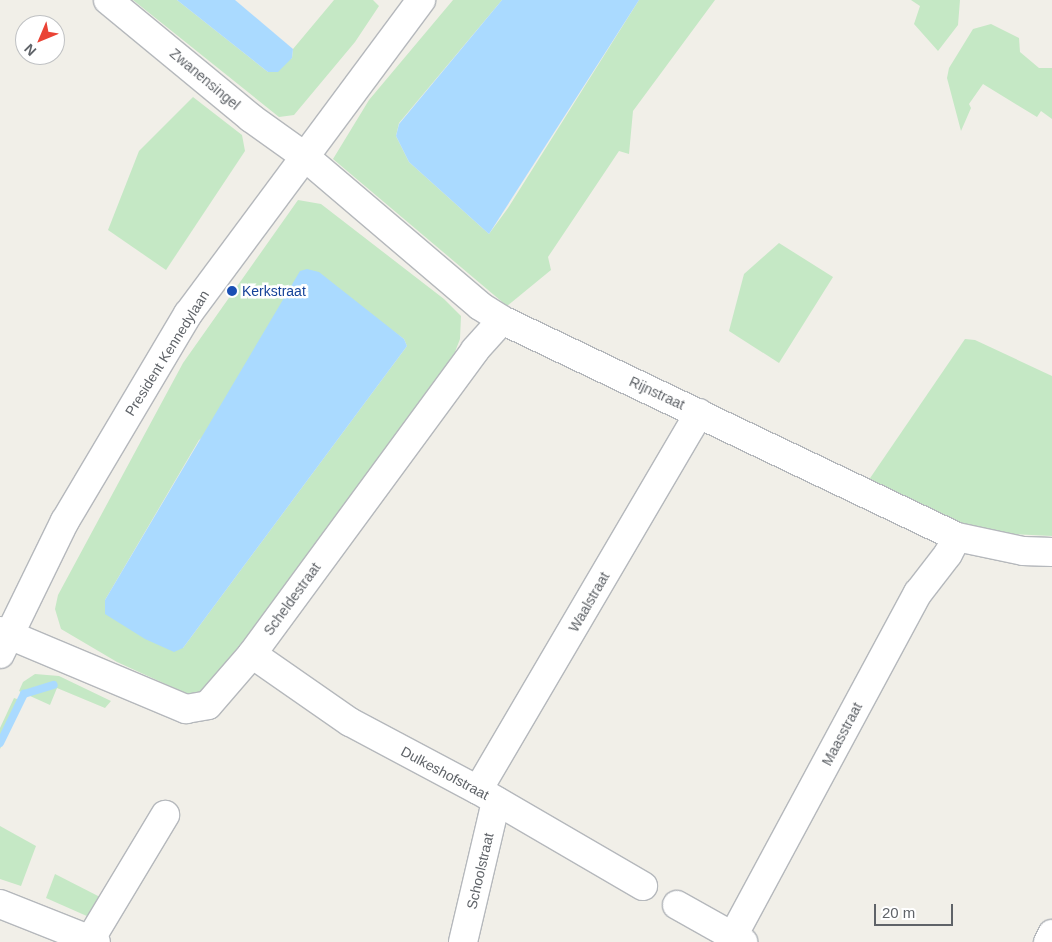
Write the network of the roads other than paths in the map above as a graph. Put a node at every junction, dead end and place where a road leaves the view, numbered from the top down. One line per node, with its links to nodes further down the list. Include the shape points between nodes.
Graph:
1 (108, 0): 3 (street, Zwanensingel, via 251,118)
2 (421, 0): 3 (street, President Kennedylaan)
3 (304, 156): 4 (street, Rijnstraat, via 480,306); 8 (street, President Kennedylaan, via 188,314 65,521)
4 (502, 320): 5 (street, Rijnstraat); 9 (street, Scheldestraat, via 475,350)
5 (699, 413): 6 (street, Rijnstraat); 10 (street, Waalstraat)
6 (956, 537): 7 (street, Rijnstraat, via 1023,551); 16 (street, Maasstraat, via 948,554 918,592)
7 (1052, 552)
8 (3, 640): 9 (street, Scheldestraat, via 186,710 208,705)
9 (252, 654): 10 (street, Dulkeshofstraat, via 350,722)
10 (487, 795): 12 (street, Dulkeshofstraat); 18 (street, Schoolstraat)
11 (165, 815): 17 (street)
12 (643, 886)
13 (0, 904): 17 (street)
14 (677, 905): 16 (street)
15 (1052, 934): 19 (street)
16 (738, 939)
17 (93, 941)
18 (463, 942)
19 (1048, 942)

